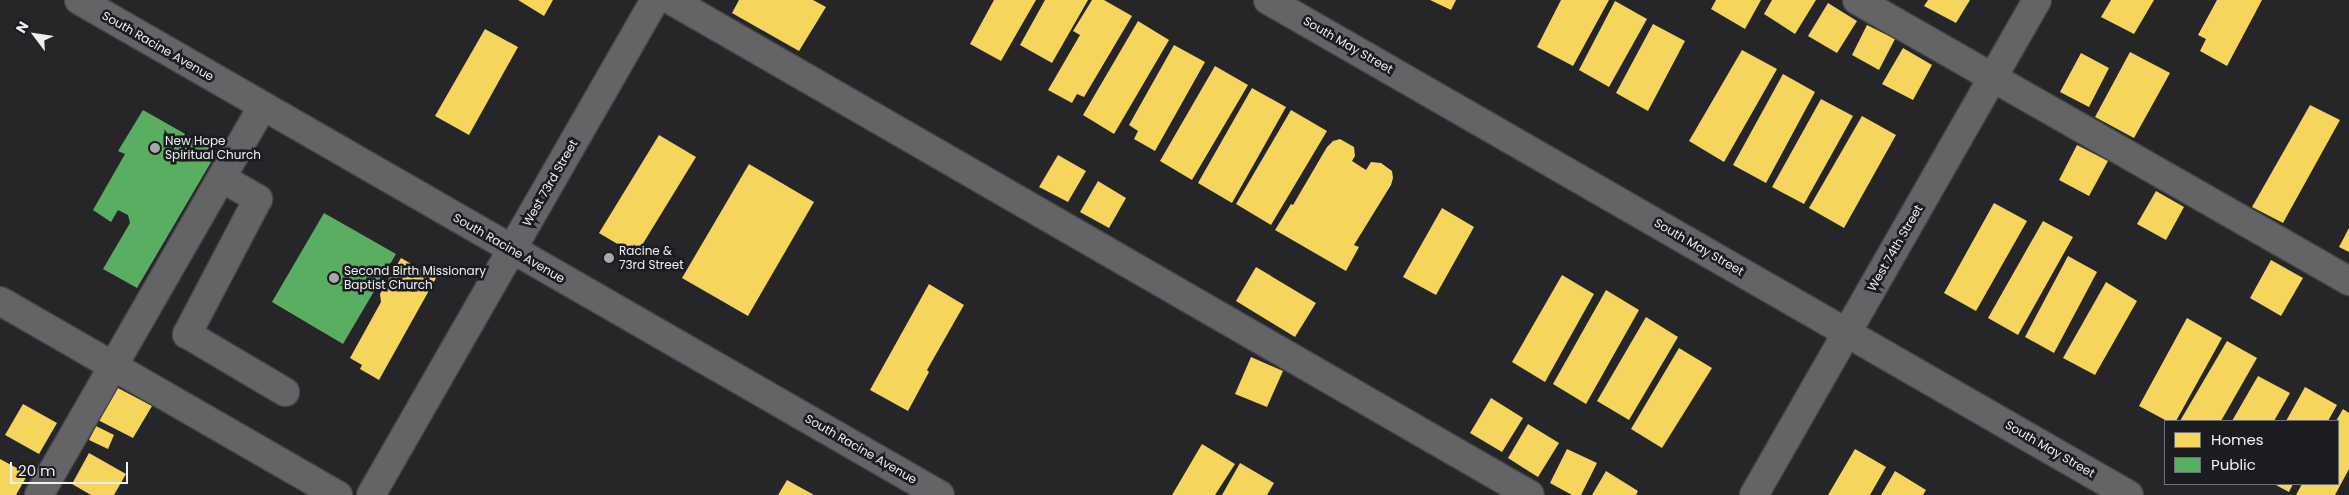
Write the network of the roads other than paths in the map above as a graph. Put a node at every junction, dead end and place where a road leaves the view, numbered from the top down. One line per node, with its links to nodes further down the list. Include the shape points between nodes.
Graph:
1 (79, 0): 8 (street, South Racine Avenue)
2 (655, 0): 10 (street, West 73rd Street)
3 (671, 0): 20 (street)
4 (1268, 0): 13 (street, South May Street)
5 (1857, 0): 7 (street)
6 (2037, 0): 7 (street, West 74th Street)
7 (1992, 78): 11 (street); 13 (street, West 74th Street)
8 (263, 106): 9 (street); 10 (street, South Racine Avenue)
9 (222, 178): 14 (street); 15 (street, via 258,199 187,334)
10 (512, 249): 18 (street, West 73rd Street); 19 (street, South Racine Avenue)
11 (2349, 281)
12 (0, 301): 14 (street)
13 (1847, 332): 21 (street, West 74th Street); 22 (street, South May Street)
14 (113, 366): 16 (street); 17 (street)
15 (285, 392)
16 (39, 495)
17 (338, 495)
18 (371, 495)
19 (940, 495)
20 (1530, 495)
21 (1754, 495)
22 (2129, 495)

